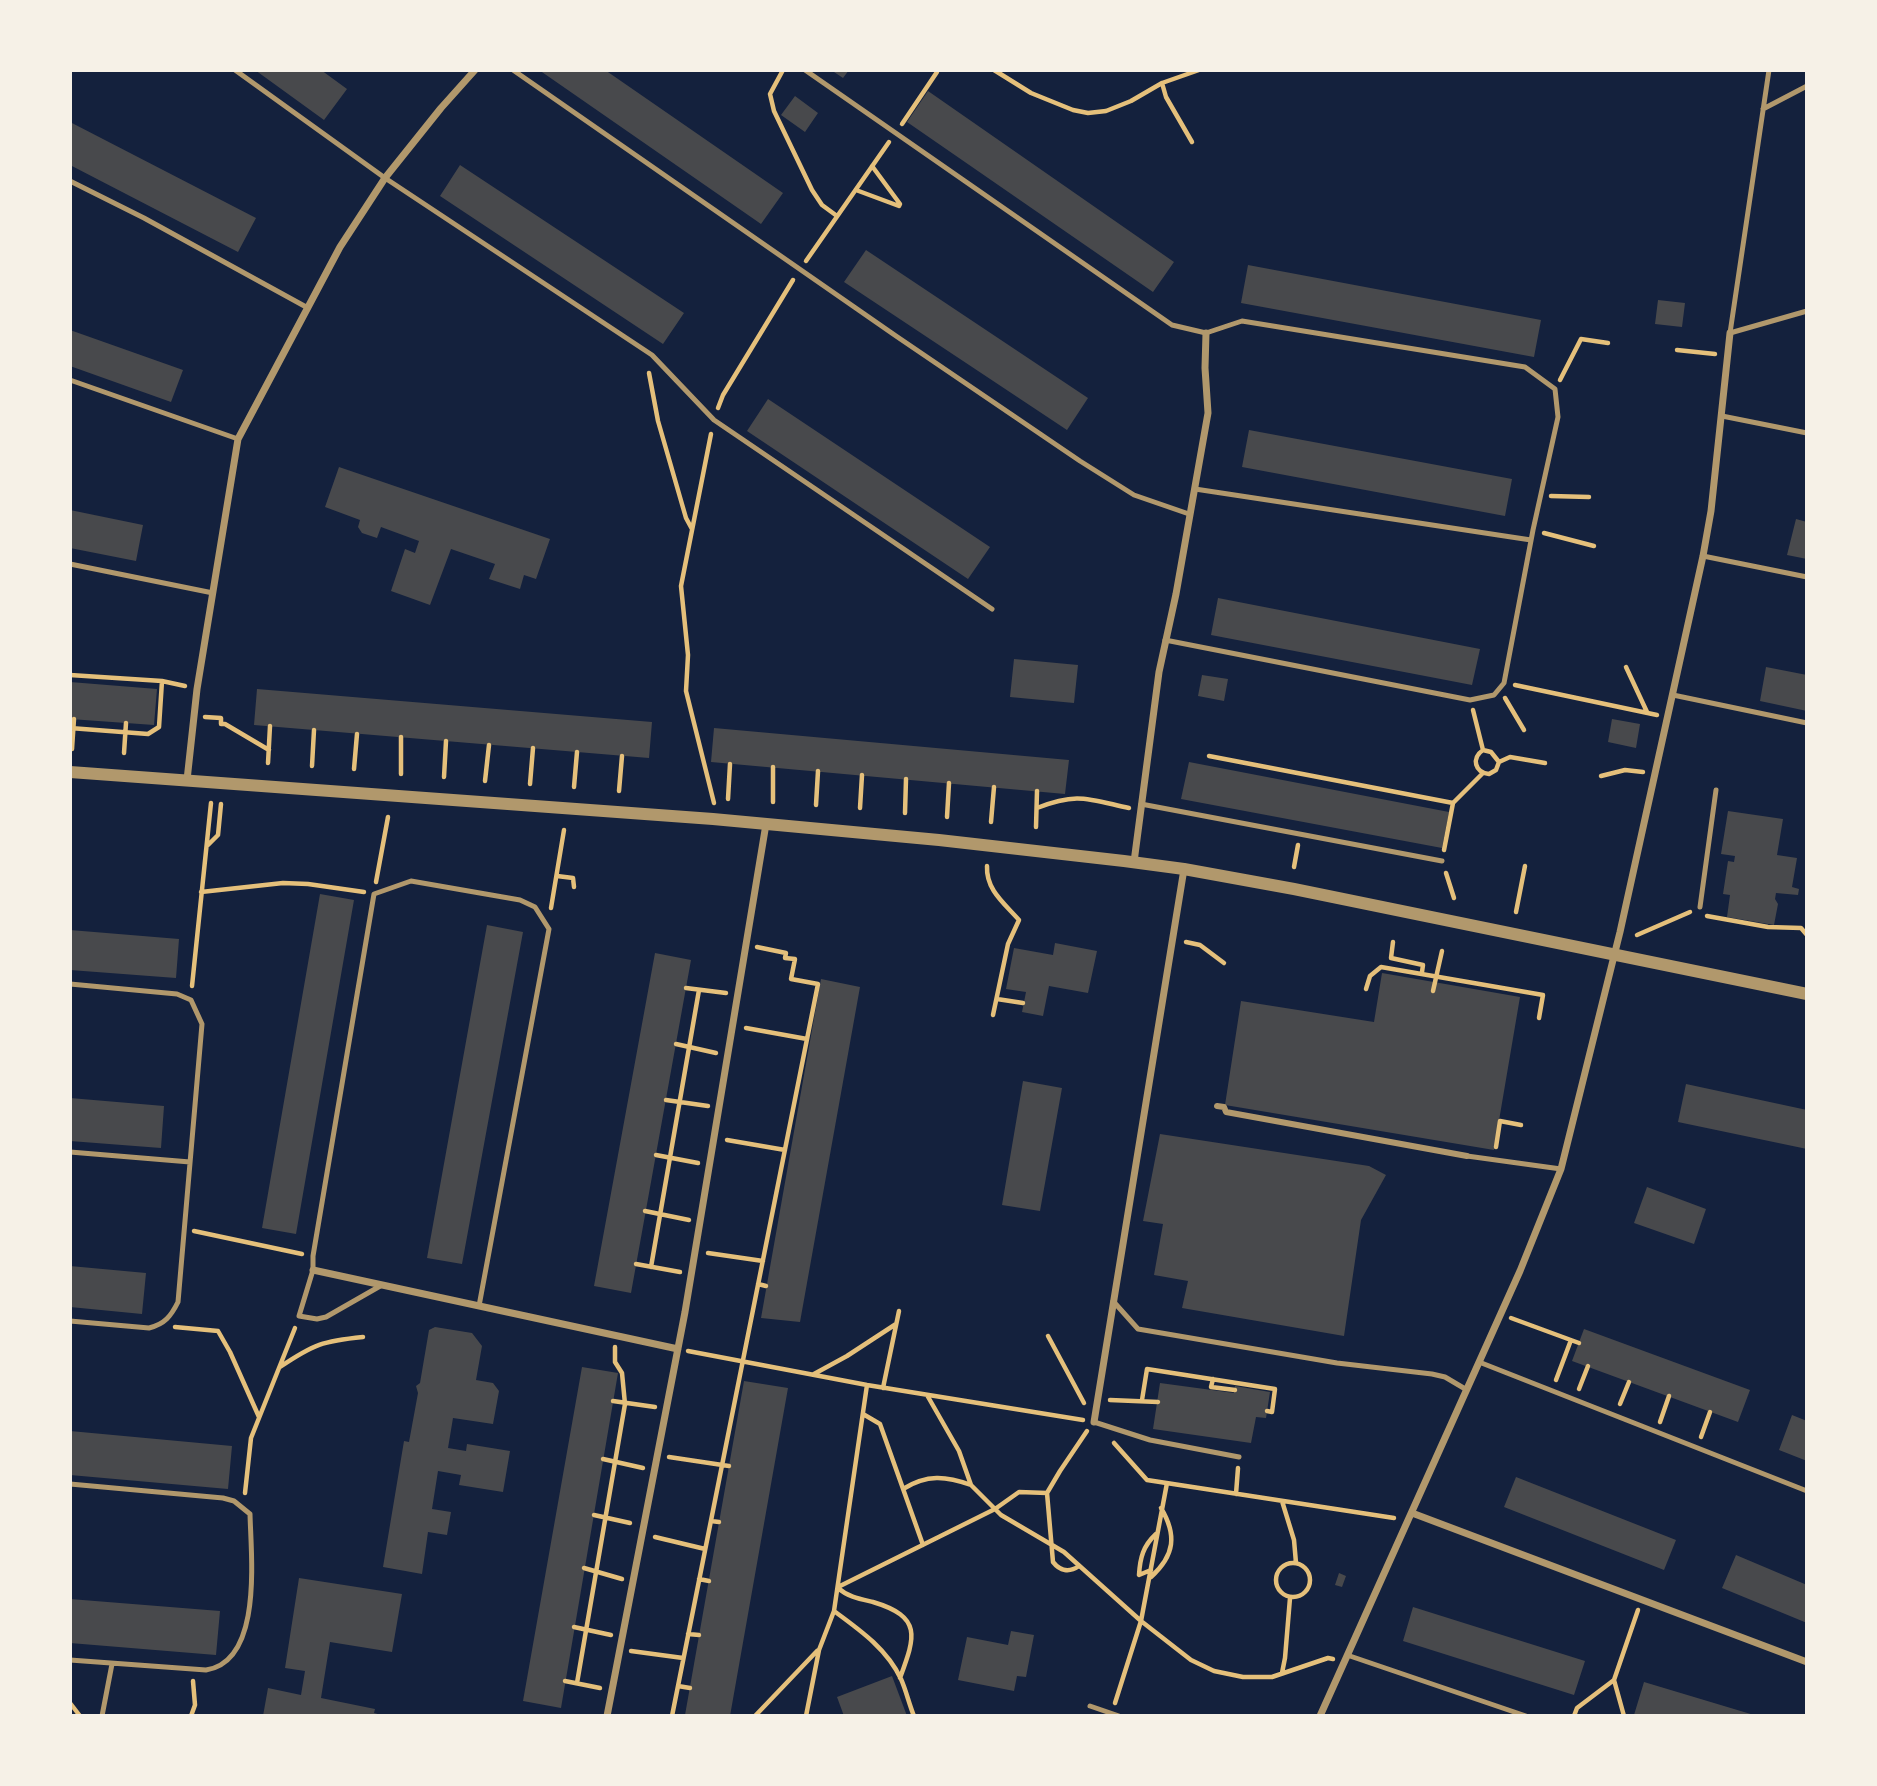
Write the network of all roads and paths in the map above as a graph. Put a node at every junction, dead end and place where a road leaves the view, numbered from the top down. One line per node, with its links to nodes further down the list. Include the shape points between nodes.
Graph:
1 (235, 70): 17 (lane)
2 (475, 70): 17 (street)
3 (513, 70): 21 (lane)
4 (783, 70): 20 (path, via 770,94 774,111 812,190)
5 (804, 70): 14 (lane)
6 (945, 70): 10 (path)
7 (994, 70): 11 (path, via 1031,93 1088,113 1131,102)
8 (1199, 70): 11 (path)
9 (1769, 70): 13 (lane)
10 (936, 71): 14 (path)
11 (1162, 83): 15 (path)
12 (1807, 86): 13 (lane)
13 (1763, 109): 25 (lane)
14 (896, 133): 16 (path); 24 (lane, via 1172,325)
15 (1192, 142)
16 (872, 166): 19 (path); 19 (path, via 899,206)
17 (385, 178): 22 (street, via 340,247); 28 (lane)
18 (70, 181): 22 (lane)
19 (856, 190): 20 (path)
20 (837, 216): 21 (path)
21 (800, 269): 33 (path, via 723,395); 39 (lane, via 1134,495)
22 (308, 309): 35 (street)
23 (1807, 311): 25 (lane)
24 (1206, 333): 31 (lane, via 1242,321 1525,367); 36 (street, via 1208,413)
25 (1730, 333): 29 (street)
26 (1608, 343): 31 (path, via 1581,339)
27 (1677, 350): 29 (path)
28 (646, 351): 33 (lane); 40 (path, via 658,421)
29 (1727, 355): 32 (street)
30 (70, 380): 35 (lane)
31 (1555, 389): 37 (lane, via 1558,417)
32 (1722, 416): 34 (lane); 44 (street)
33 (714, 420): 40 (path); 48 (lane)
34 (1807, 433)
35 (238, 439): 47 (street)
36 (1195, 489): 39 (street); 42 (lane)
37 (1541, 496): 38 (path); 41 (lane)
38 (1589, 497)
39 (1189, 513): 49 (street)
40 (692, 530): 106 (path, via 681,586 688,655 686,691)
41 (1533, 530): 42 (lane); 43 (path)
42 (1531, 540): 53 (lane)
43 (1594, 546)
44 (1703, 556): 46 (lane); 56 (street)
45 (70, 564): 47 (lane)
46 (1807, 577)
47 (213, 593): 54 (street)
48 (992, 609)
49 (1165, 639): 55 (lane, via 1470,700 1494,695); 113 (street)
50 (1626, 667): 57 (path)
51 (70, 675): 52 (path)
52 (162, 681): 54 (path); 68 (path, via 159,727 148,734)
53 (1504, 683): 55 (lane); 57 (path)
54 (197, 688): 59 (street)
55 (1499, 689): 67 (path)
56 (1673, 695): 60 (street); 63 (lane)
57 (1648, 713): 60 (path)
58 (1474, 715): 76 (path)
59 (194, 717): 75 (path, via 221,718 221,724); 97 (street)
60 (1668, 718): 92 (street)
61 (74, 719): 65 (path)
62 (126, 723): 68 (path)
63 (1807, 723)
64 (270, 726): 75 (path)
65 (72, 728): 68 (path); 74 (path)
66 (314, 730): 85 (path)
67 (1524, 730)
68 (125, 732): 78 (path)
69 (357, 734): 87 (path)
70 (401, 737): 90 (path)
71 (446, 741): 95 (path)
72 (489, 745): 98 (path)
73 (533, 748): 100 (path)
74 (72, 749)
75 (269, 750): 82 (path)
76 (1483, 750): 81 (path); 91 (path, via 1476,761)
77 (577, 752): 101 (path)
78 (124, 753)
79 (622, 756): 104 (path)
80 (1209, 756): 110 (path)
81 (1499, 762): 83 (path, via 1510,757); 91 (path, via 1489,775)
82 (268, 763)
83 (1545, 763)
84 (730, 764): 107 (path)
85 (313, 766)
86 (773, 767): 108 (path)
87 (354, 769)
88 (818, 771): 112 (path)
89 (70, 772): 97 (street)
90 (401, 774)
91 (1482, 774): 110 (path)
92 (1655, 774): 94 (path, via 1625,770); 145 (street)
93 (862, 775): 114 (path)
94 (1601, 776)
95 (444, 777)
96 (906, 779): 116 (path)
97 (187, 780): 120 (street)
98 (485, 781)
99 (949, 783): 118 (path)
100 (530, 784)
101 (574, 787)
102 (994, 787): 119 (path)
103 (1716, 790): 137 (lane)
104 (619, 791)
105 (1037, 791): 115 (path)
106 (715, 798)
107 (728, 799)
108 (773, 802)
109 (211, 803): 124 (path)
110 (1453, 803): 125 (path)
111 (221, 804): 124 (path, via 218,835)
112 (816, 805)
113 (1141, 807): 115 (path, via 1068,797); 125 (lane); 126 (street)
114 (860, 808)
115 (1037, 808): 121 (path)
116 (905, 813)
117 (388, 817): 134 (path)
118 (947, 817)
119 (991, 822)
120 (766, 824): 126 (street); 143 (street)
121 (1036, 827)
122 (565, 830): 131 (path)
123 (1299, 844): 129 (path)
124 (207, 845): 133 (path)
125 (1442, 861): 135 (path)
126 (1134, 862): 130 (street)
127 (987, 866): 156 (path, via 990,887 1019,920 1008,944)
128 (1525, 866): 138 (path)
129 (1294, 867)
130 (1185, 869): 141 (street); 145 (street)
131 (557, 876): 132 (path, via 573,878); 136 (path)
132 (574, 887)
133 (201, 892): 134 (path, via 282,883); 157 (path)
134 (374, 894): 188 (lane); 198 (lane, via 411,881 520,900 535,907 549,929)
135 (1454, 898)
136 (551, 906)
137 (1700, 907): 139 (path); 140 (path, via 1707,916 1801,928)
138 (1516, 912)
139 (1637, 935)
140 (1807, 935)
141 (1172, 940): 146 (path, via 1200,945); 197 (street)
142 (1393, 942): 147 (path, via 1391,958 1423,965)
143 (746, 945): 155 (street); 162 (path, via 786,953 785,958 795,959 791,979 818,984)
144 (1442, 951): 148 (path)
145 (1614, 955): 154 (street); 180 (street)
146 (1224, 963)
147 (1422, 972): 148 (path); 151 (path, via 1381,967 1370,976)
148 (1436, 975): 153 (path); 160 (path, via 1543,995)
149 (70, 984): 157 (lane, via 177,994)
150 (686, 988): 152 (path)
151 (1366, 989)
152 (699, 990): 155 (path); 164 (path)
153 (1433, 991)
154 (1807, 994)
155 (738, 995): 161 (street)
156 (997, 999): 158 (path); 159 (path)
157 (191, 1000): 178 (lane, via 202,1024)
158 (1023, 1003)
159 (993, 1015)
160 (1539, 1018)
161 (732, 1026): 162 (path); 165 (street)
162 (807, 1038): 172 (path)
163 (676, 1044): 164 (path)
164 (689, 1046): 165 (path); 167 (path)
165 (727, 1055): 169 (street)
166 (666, 1100): 167 (path)
167 (680, 1102): 169 (path); 176 (path)
168 (1217, 1106): 175 (street, via 1226,1112)
169 (719, 1108): 171 (street)
170 (1521, 1125): 177 (path, via 1500,1121)
171 (714, 1138): 172 (path); 179 (street)
172 (785, 1150): 184 (path)
173 (70, 1152): 178 (lane)
174 (656, 1155): 176 (path)
175 (1467, 1156): 177 (lane)
176 (668, 1157): 179 (path); 182 (path)
177 (1494, 1160): 180 (lane)
178 (190, 1162): 185 (lane)
179 (710, 1165): 183 (street)
180 (1561, 1169): 200 (street)
181 (645, 1211): 182 (path)
182 (658, 1214): 183 (path); 191 (path)
183 (700, 1222): 187 (street)
184 (769, 1228): 186 (path); 189 (path)
185 (184, 1229): 188 (path); 203 (lane, via 178,1302)
186 (776, 1229)
187 (695, 1251): 189 (path); 193 (street)
188 (313, 1256): 192 (lane)
189 (763, 1261): 195 (path)
190 (636, 1265): 191 (path)
191 (651, 1267): 193 (path)
192 (313, 1270): 194 (street); 194 (lane, via 299,1316 326,1317)
193 (691, 1274): 210 (street)
194 (384, 1284): 198 (street)
195 (758, 1284): 196 (path); 211 (path)
196 (766, 1286)
197 (1113, 1301): 221 (lane, via 1138,1329 1337,1363 1432,1374); 237 (street)
198 (479, 1306): 205 (street)
199 (899, 1311): 202 (path)
200 (1501, 1314): 208 (path); 212 (street)
201 (70, 1321): 203 (lane, via 149,1328)
202 (896, 1324): 215 (path); 219 (path)
203 (161, 1325): 236 (path, via 218,1331)
204 (292, 1336): 214 (path)
205 (617, 1336): 210 (street); 230 (path, via 615,1362 622,1373)
206 (1048, 1336): 237 (path)
207 (363, 1337): 214 (path, via 309,1347)
208 (1571, 1340): 209 (path); 222 (path)
209 (1579, 1343)
210 (678, 1349): 211 (path); 231 (street)
211 (743, 1361): 215 (path); 244 (path)
212 (1479, 1362): 221 (street); 222 (lane)
213 (1588, 1366): 227 (path)
214 (280, 1367): 236 (path)
215 (814, 1375): 218 (path)
216 (1213, 1379): 220 (path, via 1212,1387); 226 (path, via 1146,1369); 232 (path, via 1275,1389 1272,1412)
217 (1629, 1382): 235 (path)
218 (867, 1385): 219 (path); 234 (path)
219 (883, 1388): 223 (path)
220 (1235, 1390)
221 (1467, 1390): 259 (street)
222 (1552, 1391): 227 (lane)
223 (927, 1395): 237 (path); 249 (path, via 959,1451)
224 (1669, 1396): 238 (path)
225 (1116, 1399): 226 (path)
226 (1142, 1400): 229 (path)
227 (1575, 1400): 235 (lane)
228 (613, 1401): 230 (path)
229 (1158, 1402)
230 (625, 1404): 231 (path); 243 (path)
231 (667, 1408): 240 (street)
232 (1267, 1411)
233 (1710, 1412): 239 (path)
234 (863, 1414): 250 (path, via 880,1424); 277 (path)
235 (1616, 1416): 238 (lane)
236 (259, 1418): 255 (path, via 251,1438)
237 (1094, 1422): 241 (lane, via 1150,1440); 247 (path, via 1147,1480); 252 (path)
238 (1656, 1432): 239 (lane)
239 (1697, 1448): 251 (lane)
240 (657, 1455): 244 (path); 246 (street)
241 (1239, 1457): 253 (path)
242 (603, 1459): 243 (path)
243 (615, 1462): 246 (path); 260 (path)
244 (722, 1465): 245 (path); 261 (path)
245 (729, 1466)
246 (654, 1471): 263 (street)
247 (1167, 1483): 253 (path); 256 (path)
248 (70, 1484): 255 (lane, via 223,1498)
249 (971, 1485): 250 (path, via 935,1476); 257 (path)
250 (903, 1489): 265 (path)
251 (1807, 1491)
252 (1047, 1493): 257 (path, via 1019,1492); 266 (path)
253 (1236, 1494): 254 (path)
254 (1282, 1501): 259 (path); 268 (path)
255 (243, 1507): 294 (lane, via 250,1514 252,1581 247,1621 229,1660 219,1668)
256 (1161, 1508): 264 (path); 273 (path, via 1173,1535 1171,1550)
257 (995, 1509): 265 (path); 266 (path)
258 (594, 1515): 260 (path)
259 (1411, 1517): 279 (street); 290 (street)
260 (606, 1518): 263 (path); 272 (path)
261 (711, 1521): 262 (path); 267 (path)
262 (719, 1522)
263 (643, 1530): 267 (path); 276 (street)
264 (1157, 1534): 271 (path); 271 (path, via 1141,1557 1139,1575)
265 (923, 1545): 277 (path)
266 (1052, 1546): 269 (path); 269 (path, via 1057,1567 1068,1571)
267 (705, 1549): 274 (path)
268 (1296, 1563): 278 (path, via 1284,1565 1277,1575 1277,1587); 278 (path, via 1306,1568 1311,1583 1306,1593)
269 (1080, 1566): 281 (path)
270 (584, 1568): 272 (path)
271 (1151, 1570): 273 (path)
272 (595, 1572): 276 (path); 283 (path)
273 (1150, 1577): 281 (path)
274 (699, 1579): 275 (path); 284 (path)
275 (709, 1581)
276 (633, 1582): 286 (street)
277 (837, 1587): 280 (path); 296 (path, via 846,1595 899,1612 908,1623 912,1646)
278 (1290, 1598): 295 (path)
279 (1642, 1601): 292 (street); 297 (path)
280 (834, 1611): 288 (path); 296 (path, via 869,1636)
281 (1141, 1621): 295 (path, via 1191,1661 1214,1671 1243,1678); 305 (path)
282 (574, 1627): 283 (path)
283 (586, 1630): 286 (path); 299 (path)
284 (688, 1634): 285 (path); 289 (path)
285 (699, 1635)
286 (622, 1637): 287 (street)
287 (620, 1649): 289 (path); 302 (street)
288 (819, 1650): 311 (path); 312 (path)
289 (683, 1658): 300 (path)
290 (1345, 1659): 295 (path, via 1328,1658); 315 (street); 316 (lane)
291 (70, 1660): 293 (lane)
292 (1807, 1662)
293 (112, 1664): 294 (lane); 307 (lane)
294 (192, 1670): 308 (path, via 195,1704)
295 (1282, 1674)
296 (900, 1678): 313 (path)
297 (1614, 1680): 317 (path); 318 (path)
298 (565, 1681): 299 (path)
299 (577, 1683): 302 (path)
300 (678, 1686): 301 (path); 310 (path)
301 (690, 1688)
302 (611, 1690): 309 (street)
303 (70, 1703): 306 (path)
304 (1090, 1706): 305 (lane)
305 (1111, 1715): 314 (lane)
306 (80, 1716)
307 (102, 1716)
308 (191, 1716)
309 (607, 1716)
310 (672, 1716)
311 (755, 1716)
312 (806, 1716)
313 (914, 1716)
314 (1119, 1716)
315 (1320, 1716)
316 (1526, 1716)
317 (1574, 1716)
318 (1624, 1716)

